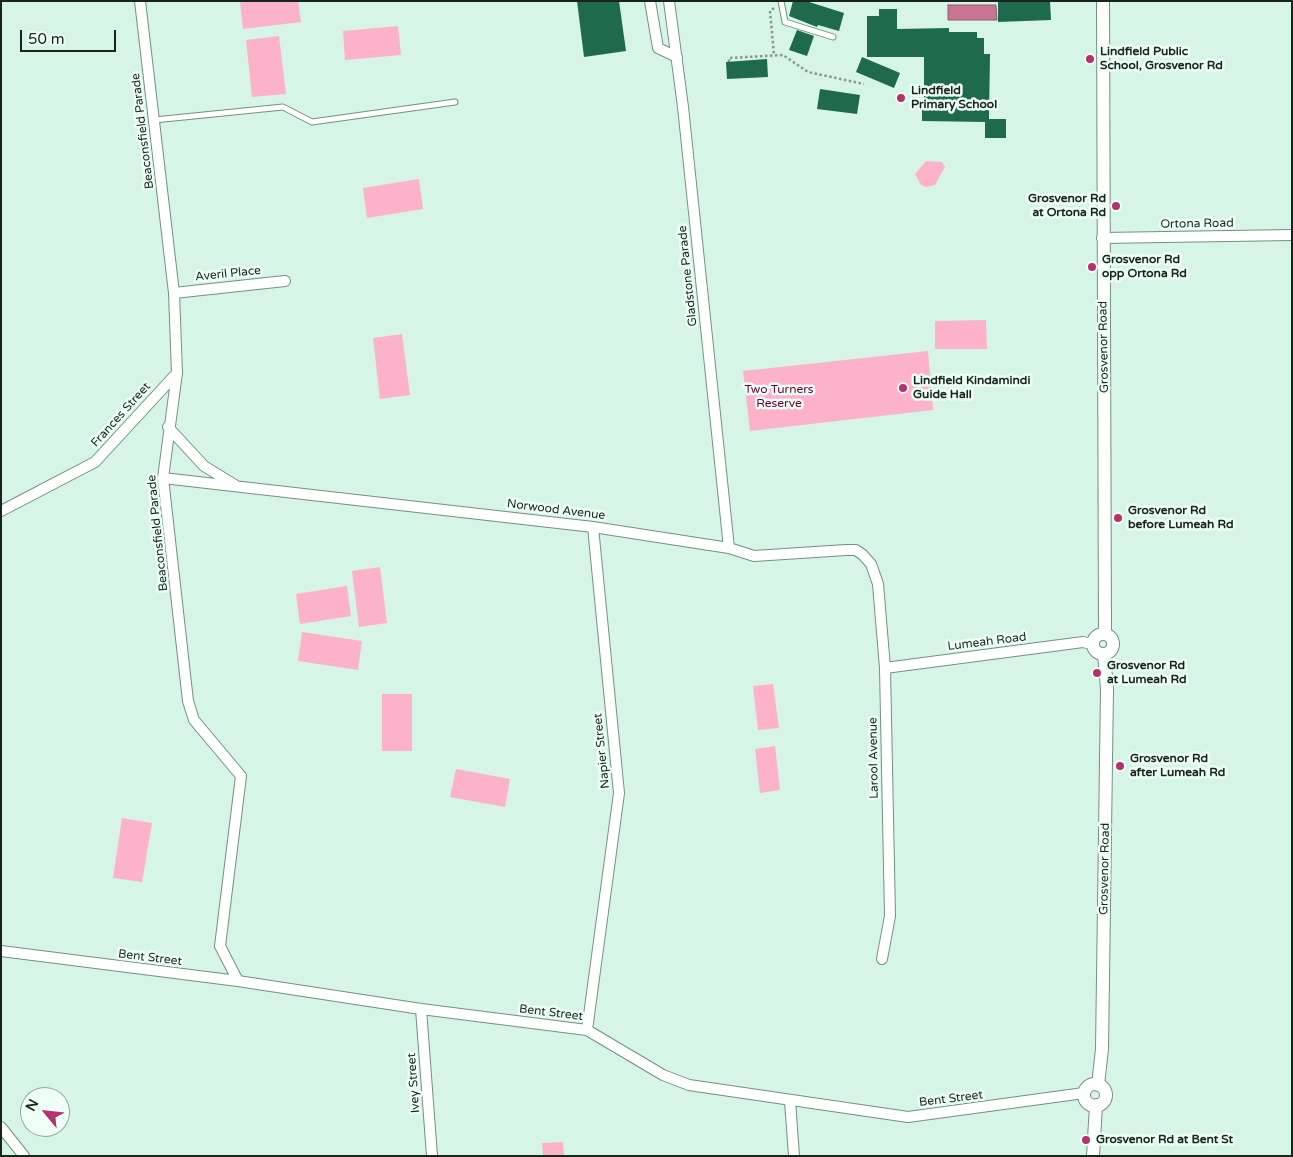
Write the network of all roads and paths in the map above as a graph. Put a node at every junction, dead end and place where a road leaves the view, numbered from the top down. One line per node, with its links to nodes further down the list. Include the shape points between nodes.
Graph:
1 (140, 1): 12 (street, Beaconsfield Parade)
2 (650, 1): 8 (street, via 658,48)
3 (669, 1): 8 (street, Gladstone Parade)
4 (1103, 1): 14 (street, Grosvenor Road)
5 (782, 2): 6 (lane, via 785,22); 7 (path, via 770,11)
6 (833, 37)
7 (774, 55): 9 (path, via 729,58); 10 (path, via 783,55 808,72)
8 (677, 57): 23 (street, Gladstone Parade)
9 (729, 62)
10 (864, 84)
11 (455, 102): 12 (lane, via 312,122 283,107)
12 (154, 120): 16 (street, Beaconsfield Parade)
13 (1292, 235): 14 (street, Ortona Road)
14 (1102, 238): 25 (street, Grosvenor Road)
15 (285, 281): 16 (street, Averil Place)
16 (174, 293): 17 (street, Beaconsfield Parade)
17 (177, 373): 18 (street, Beaconsfield Parade); 21 (street, Frances Street, via 95,462)
18 (168, 426): 19 (street, Beaconsfield Parade); 20 (street, Norwood Avenue, via 204,466)
19 (163, 478): 20 (street, Norwood Avenue); 31 (street, Beaconsfield Parade, via 188,701 194,720 241,776 220,946)
20 (237, 486): 22 (street, Norwood Avenue)
21 (1, 510)
22 (593, 527): 23 (street, Norwood Avenue); 33 (street, Napier Street, via 619,793)
23 (729, 548): 24 (street, Norwood Avenue, via 754,556 856,550)
24 (868, 559): 28 (street, Larool Avenue, via 878,584)
25 (1105, 634): 26 (street, via 1098,635); 27 (street, via 1113,643 1110,651)
26 (1092, 644): 27 (street, via 1097,653); 28 (street, Lumeah Road, via 1083,642)
27 (1104, 654): 34 (street, Grosvenor Road, via 1107,689 1102,1049)
28 (885, 668): 30 (street, Larool Avenue, via 890,916)
29 (1, 951): 31 (street, Bent Street)
30 (882, 959)
31 (238, 981): 32 (street, Bent Street)
32 (421, 1009): 33 (street, Bent Street); 40 (street, Ivey Street)
33 (587, 1030): 36 (street, Bent Street, via 662,1075 689,1085)
34 (1098, 1084): 35 (street, via 1089,1086); 37 (street, via 1106,1096)
35 (1084, 1094): 36 (street, Bent Street, via 908,1117); 37 (street, via 1087,1102)
36 (790, 1101): 41 (street)
37 (1096, 1106): 42 (street)
38 (1, 1127): 39 (street)
39 (24, 1156)
40 (432, 1156)
41 (794, 1156)
42 (1092, 1156)

